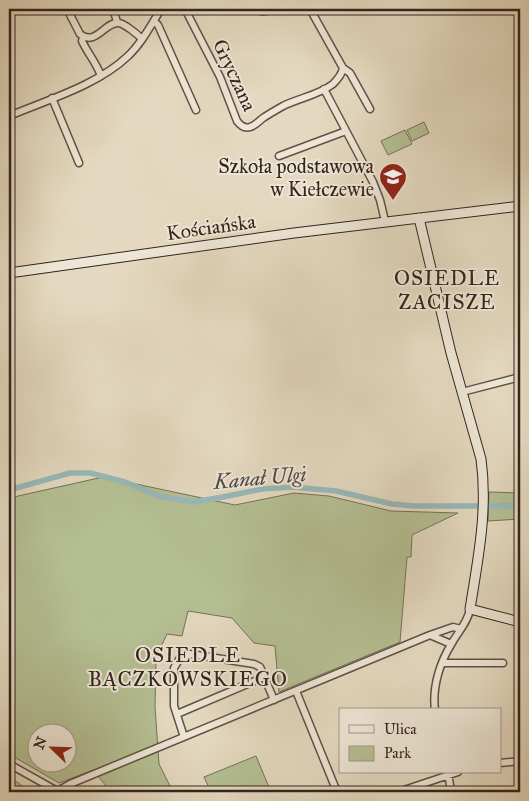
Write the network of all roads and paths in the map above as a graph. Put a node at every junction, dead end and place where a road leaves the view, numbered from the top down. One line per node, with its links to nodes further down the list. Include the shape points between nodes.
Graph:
1 (67, 9): 10 (street)
2 (115, 9): 9 (street)
3 (161, 9): 8 (street)
4 (185, 9): 14 (street, Gryczana, via 240,125 252,127 285,105)
5 (253, 9): 6 (street, via 261,12)
6 (271, 9)
7 (310, 9): 12 (street)
8 (154, 21): 11 (street); 17 (street)
9 (117, 22): 10 (street, via 95,36); 11 (street)
10 (83, 37): 13 (street, via 82,41)
11 (142, 38): 13 (street, via 126,58)
12 (343, 68): 14 (street, via 340,77); 16 (street, via 350,73)
13 (101, 76): 15 (street)
14 (324, 89): 19 (street)
15 (52, 98): 18 (street); 21 (street)
16 (370, 109)
17 (196, 110)
18 (9, 115)
19 (346, 131): 20 (street); 24 (street, via 373,182)
20 (279, 156)
21 (79, 163)
22 (520, 206): 23 (main road, Kościańska)
23 (419, 218): 24 (main road, Kościańska); 27 (main road)
24 (385, 221): 25 (main road, Kościańska)
25 (9, 273)
26 (520, 378): 27 (street)
27 (462, 392): 28 (main road, via 480,458 484,495)
28 (470, 609): 29 (main road); 30 (street)
29 (520, 622)
30 (461, 628): 31 (street, via 453,627); 32 (street)
31 (430, 635): 32 (street); 36 (street)
32 (451, 644): 33 (street)
33 (442, 663): 34 (street); 38 (street, via 435,689)
34 (503, 663)
35 (264, 677): 37 (street); 39 (street); 39 (street, via 254,664 184,655 174,668)
36 (296, 691): 37 (street); 47 (street)
37 (274, 700): 40 (street)
38 (435, 708)
39 (176, 714): 40 (street)
40 (184, 737): 46 (street, via 70,784)
41 (520, 761): 42 (street)
42 (502, 763)
43 (9, 764): 46 (street)
44 (446, 774): 48 (street)
45 (449, 774): 49 (street)
46 (59, 792)
47 (337, 792)
48 (398, 792)
49 (452, 792)

